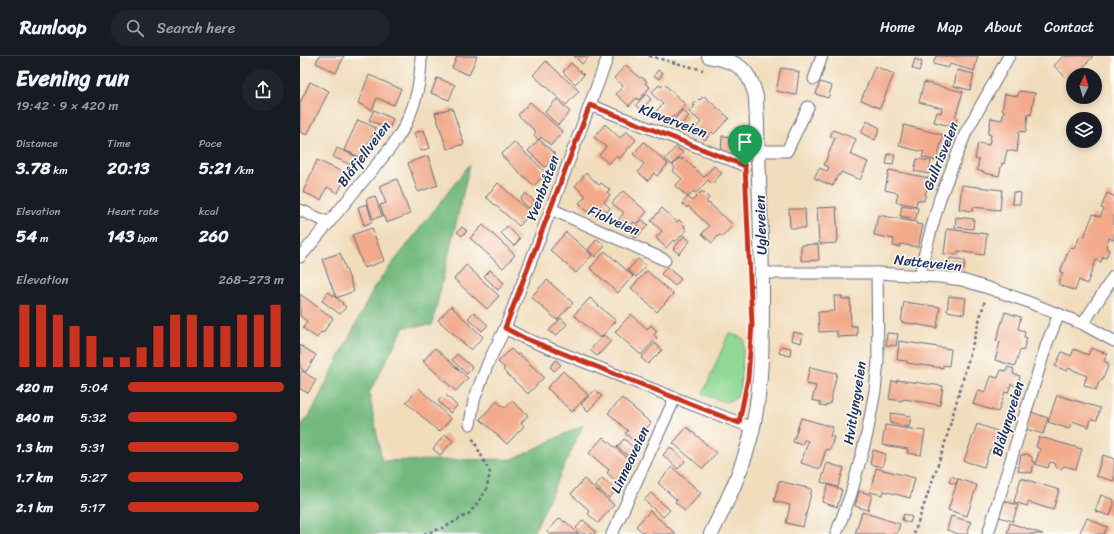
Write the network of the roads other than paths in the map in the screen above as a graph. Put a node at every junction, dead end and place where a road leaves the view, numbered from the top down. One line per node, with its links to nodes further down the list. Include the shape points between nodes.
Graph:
1 (421, 56): 13 (street, Blåfjellveien, via 417,94 407,121 392,145)
2 (709, 56): 9 (street, Ugleveien, via 738,65 750,80 756,97)
3 (822, 56): 6 (street)
4 (1009, 56): 18 (street, Gullrisveien, via 966,132 940,198)
5 (607, 59): 7 (street, Yvenbråten)
6 (814, 79)
7 (590, 105): 10 (street, Kløverveien); 11 (street, Yvenbråten)
8 (808, 107): 9 (street, via 787,151)
9 (758, 151): 16 (street, Ugleveien)
10 (745, 166)
11 (551, 209): 15 (street, Fiolveien); 22 (street, Yvenbråten)
12 (300, 210): 13 (street)
13 (329, 223): 14 (street, Blåfjellveien)
14 (300, 256)
15 (665, 260)
16 (762, 273): 17 (street, Nøtteveien); 26 (street, Ugleveien, via 762,357)
17 (877, 273): 18 (street, Nøtteveien); 29 (street, Hvitlyngveien, via 878,361 875,391 851,494)
18 (921, 275): 20 (street, Nøtteveien, via 962,280)
19 (1114, 276): 21 (street)
20 (1059, 314): 21 (street, Nøtteveien); 30 (street, Blålyngveien, via 1047,343)
21 (1083, 324): 23 (street, Nøtteveien)
22 (505, 328): 24 (street, via 524,338); 25 (street, Yvenbråten, via 474,400)
23 (1114, 341)
24 (675, 398): 26 (street); 27 (street, Linneaveien)
25 (470, 424)
26 (753, 428): 28 (street, Ugleveien, via 734,485)
27 (612, 534)
28 (711, 534)
29 (836, 534)
30 (988, 534)

